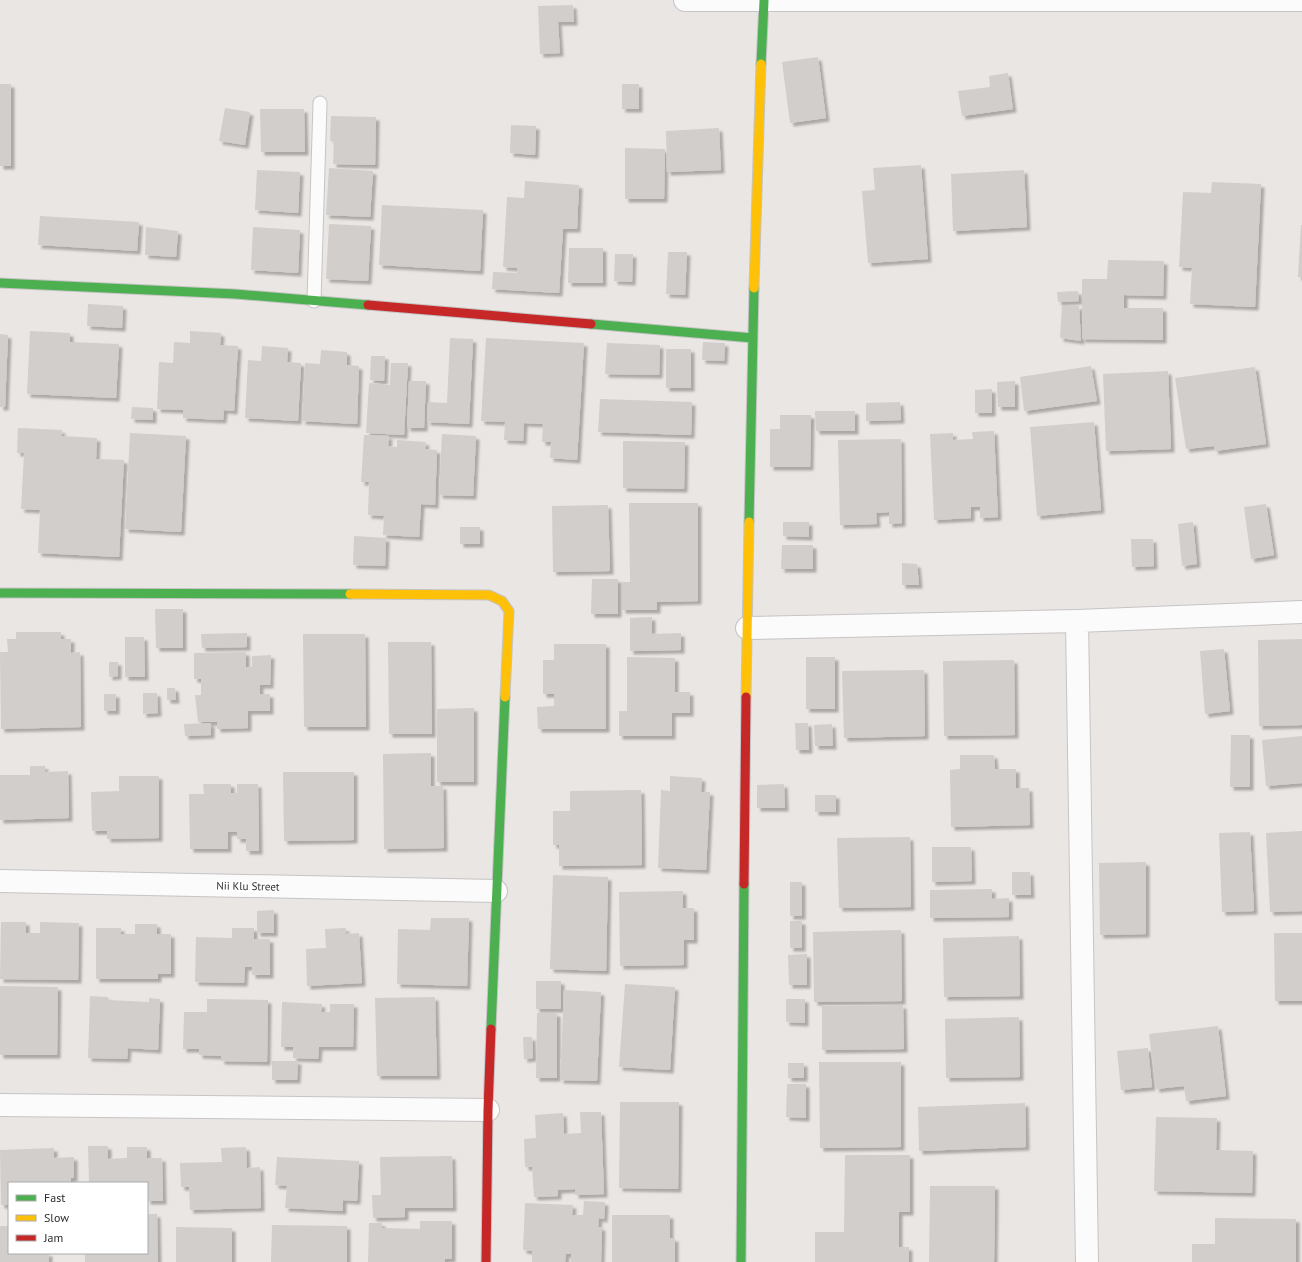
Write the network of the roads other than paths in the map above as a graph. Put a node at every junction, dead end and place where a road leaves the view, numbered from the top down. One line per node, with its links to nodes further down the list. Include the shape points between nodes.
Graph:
1 (685, 0): 3 (street)
2 (1302, 0): 3 (street)
3 (764, 1): 7 (street)
4 (320, 103): 6 (lane)
5 (0, 283): 6 (street, via 227,294)
6 (314, 301): 7 (street)
7 (753, 338): 11 (street)
8 (0, 593): 13 (street, via 489,595 502,601 509,610)
9 (1302, 612): 10 (street)
10 (1077, 621): 11 (street); 18 (street)
11 (747, 628): 17 (street)
12 (0, 880): 13 (street, Nii Klu Street)
13 (496, 891): 15 (street)
14 (0, 1105): 15 (street)
15 (488, 1110): 16 (street)
16 (486, 1262)
17 (742, 1262)
18 (1087, 1262)

